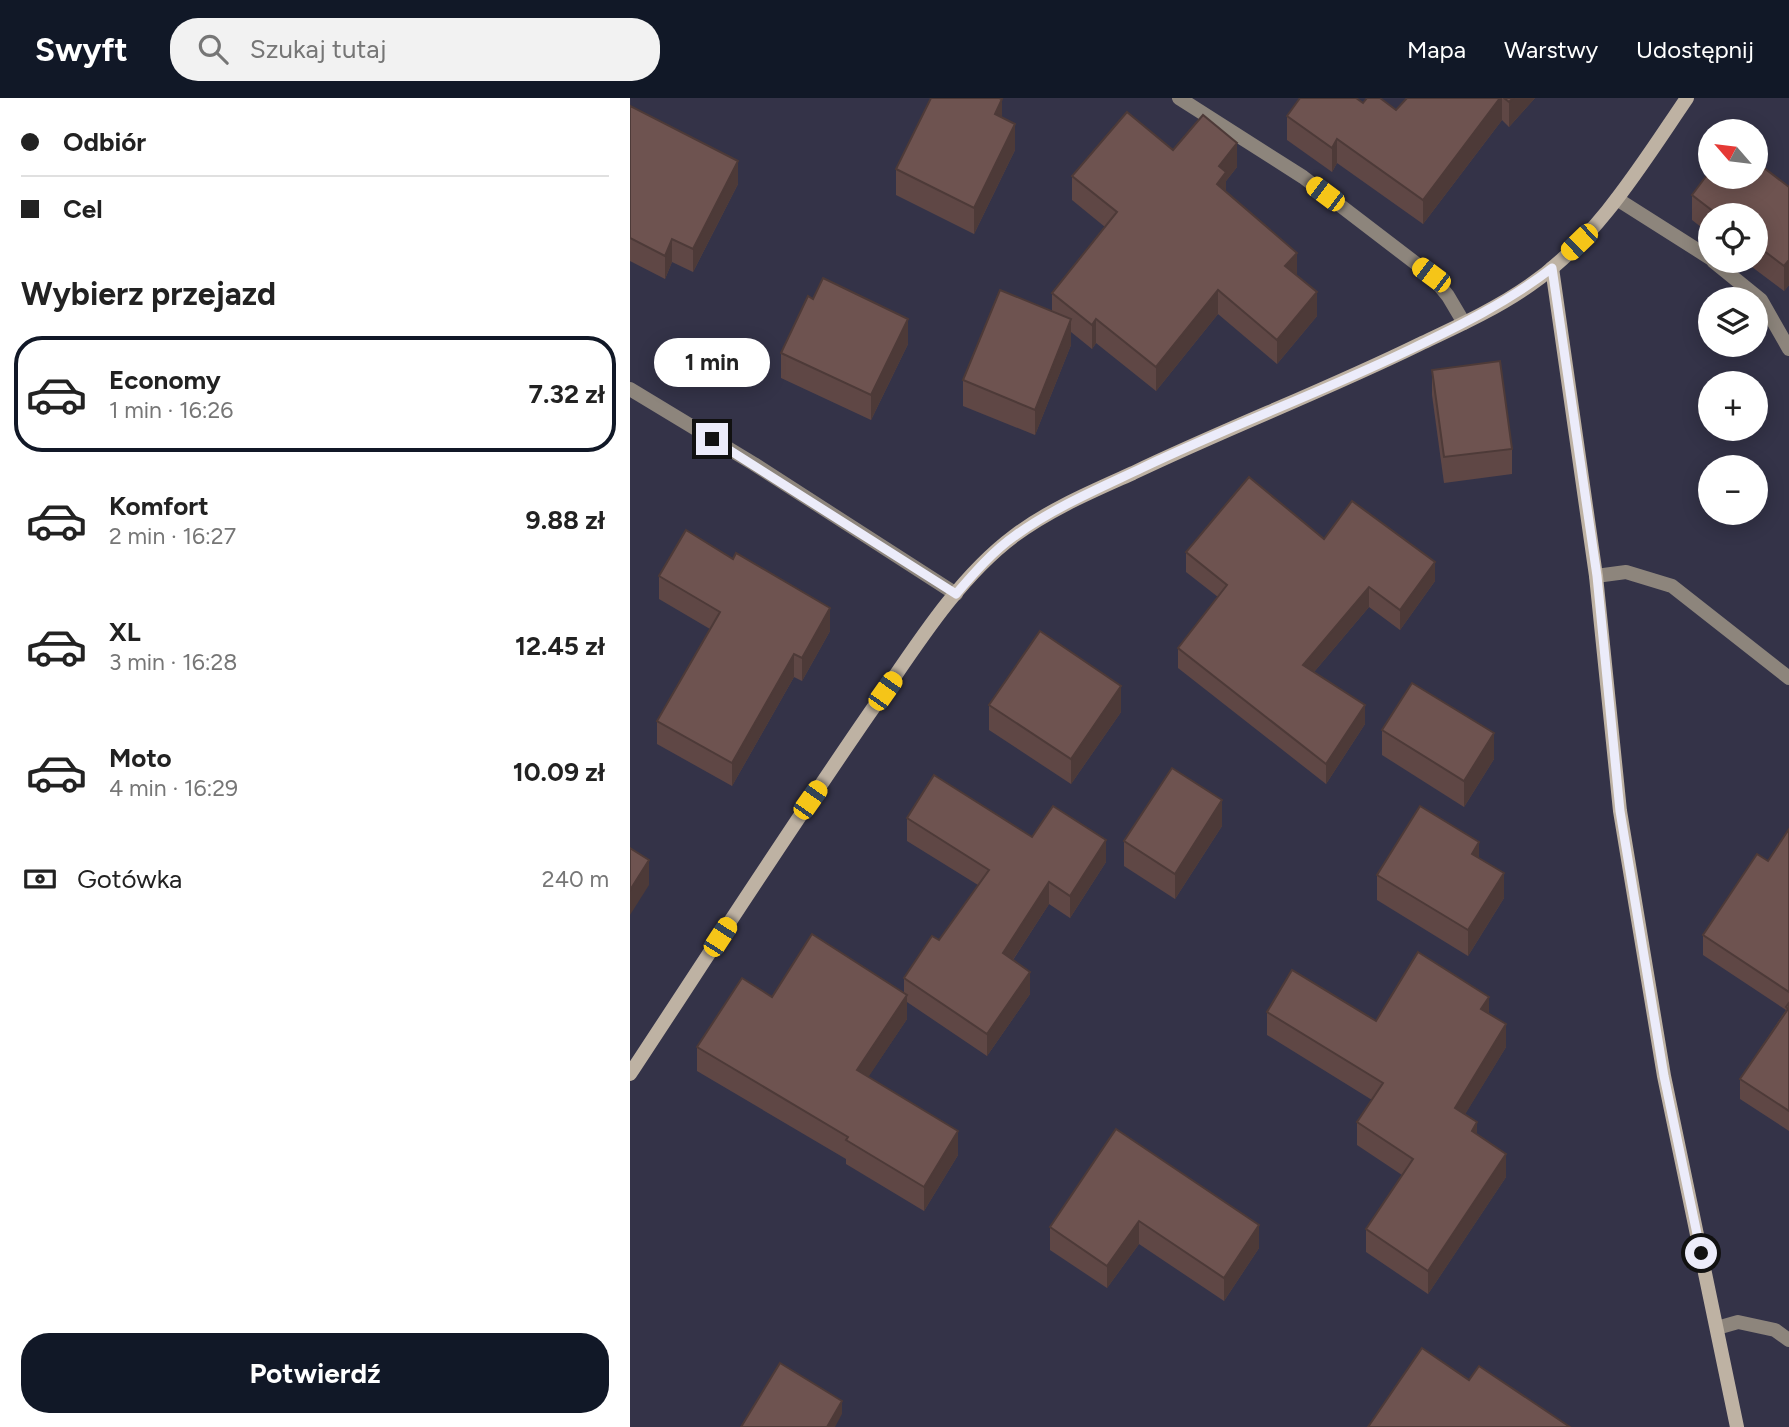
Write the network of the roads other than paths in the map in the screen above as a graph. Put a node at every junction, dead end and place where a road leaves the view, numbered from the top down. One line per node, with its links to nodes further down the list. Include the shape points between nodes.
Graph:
1 (1179, 98): 7 (street, via 1303,177 1431,275)
2 (1687, 98): 3 (street)
3 (1617, 199): 4 (street); 5 (street)
4 (1698, 252)
5 (1552, 268): 7 (street); 10 (street)
6 (1727, 273): 8 (street, via 1760,300)
7 (1464, 323): 11 (street, via 1069,503 1015,535)
8 (1789, 349)
9 (630, 389): 11 (street)
10 (1597, 576): 12 (street, via 1626,572 1672,586); 14 (street, via 1620,811 1664,1076)
11 (956, 594): 13 (street, via 810,800)
12 (1789, 678)
13 (630, 1074)
14 (1717, 1328): 15 (street, via 1738,1322 1775,1330); 16 (street)
15 (1789, 1340)
16 (1737, 1427)

